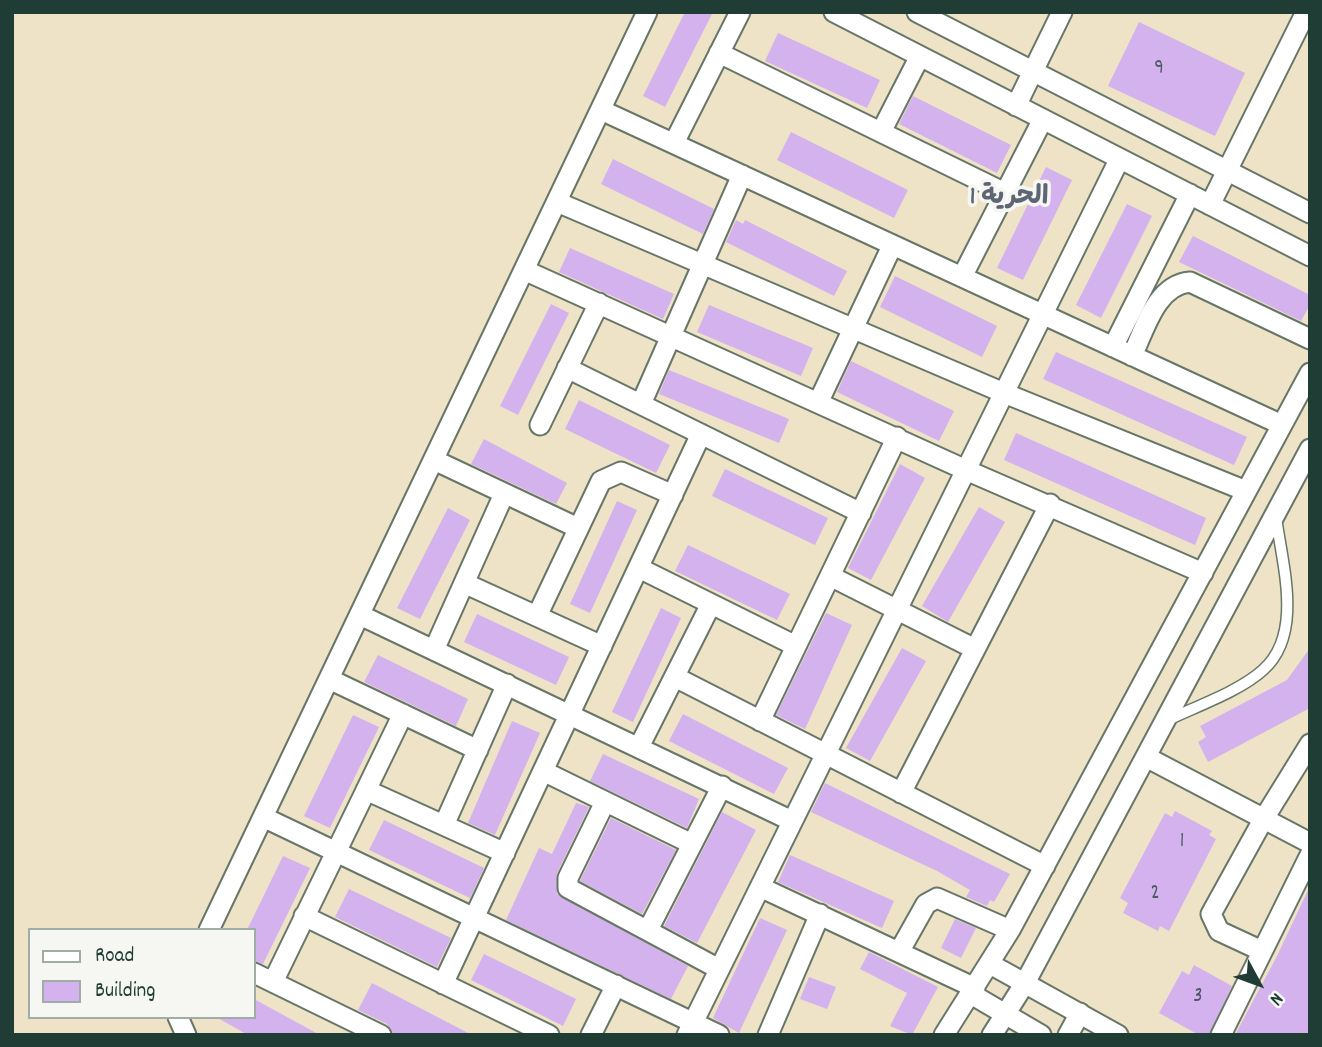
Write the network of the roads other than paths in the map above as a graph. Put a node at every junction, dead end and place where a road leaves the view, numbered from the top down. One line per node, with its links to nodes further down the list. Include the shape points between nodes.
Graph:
1 (647, 12): 11 (street)
2 (740, 12): 7 (street)
3 (834, 12): 8 (street)
4 (917, 12): 9 (street)
5 (1062, 12): 9 (street)
6 (1306, 12): 16 (street)
7 (719, 53): 13 (street); 14 (street)
8 (920, 56): 10 (street); 13 (street)
9 (1032, 71): 10 (street); 16 (street)
10 (1016, 106): 12 (street)
11 (601, 110): 14 (street); 20 (street)
12 (1042, 119): 15 (street); 18 (street)
13 (881, 132): 18 (street)
14 (674, 144): 17 (street)
15 (1119, 160): 19 (street); 31 (street)
16 (1227, 171): 21 (street); 22 (street)
17 (742, 175): 23 (street); 25 (street)
18 (1005, 193): 27 (street)
19 (1190, 194): 21 (street); 28 (street)
20 (557, 202): 25 (street); 26 (street)
21 (1210, 205): 24 (street)
22 (1310, 213)
23 (892, 246): 27 (street); 32 (street)
24 (1310, 256)
25 (703, 264): 32 (street); 33 (street)
26 (524, 270): 30 (street); 47 (street)
27 (962, 277): 31 (street)
28 (1143, 288): 29 (street); 35 (street)
29 (1161, 298): 34 (street, via 1173,286 1198,284); 36 (street)
30 (599, 303): 33 (street); 37 (street)
31 (1042, 317): 35 (street); 39 (street)
32 (853, 328): 39 (street); 40 (street)
33 (672, 335): 40 (street); 41 (street)
34 (1310, 339)
35 (1113, 347): 36 (street)
36 (1132, 356): 43 (street)
37 (567, 368): 41 (street); 42 (street)
38 (1310, 373): 43 (street)
39 (1004, 393): 48 (street); 50 (street)
40 (818, 402): 45 (street)
41 (641, 404): 44 (street)
42 (540, 425)
43 (1282, 425): 50 (street)
44 (701, 434): 53 (street); 55 (street)
45 (897, 437): 48 (street); 55 (street)
46 (1310, 449): 49 (street)
47 (434, 460): 52 (street); 64 (street)
48 (966, 470): 54 (street); 63 (street)
49 (1292, 482): 51 (street); 56 (street)
50 (1247, 491): 59 (street)
51 (1310, 492)
52 (504, 494): 57 (street); 61 (street)
53 (673, 495): 57 (street, via 614,473 601,481); 58 (street)
54 (1050, 504): 59 (street); 68 (street)
55 (861, 513): 60 (street)
56 (1276, 513): 76 (street); 76 (lane, via 1286,605 1279,650 1262,671)
57 (578, 528): 65 (street)
58 (639, 568): 62 (street); 66 (street)
59 (1203, 573): 96 (street)
60 (830, 576): 63 (street); 67 (street)
61 (464, 583): 65 (street); 69 (street)
62 (711, 604): 67 (street); 70 (street)
63 (896, 611): 68 (street); 80 (street)
64 (360, 615): 69 (street); 71 (street)
65 (537, 616): 66 (street)
66 (602, 646): 74 (street)
67 (796, 646): 75 (street)
68 (975, 649): 85 (street)
69 (434, 650): 72 (street)
70 (675, 677): 75 (street); 78 (street)
71 (329, 679): 73 (street); 87 (street)
72 (507, 684): 74 (street); 79 (street)
73 (403, 714): 79 (street); 84 (street)
74 (570, 714): 78 (street); 82 (street)
75 (760, 721): 80 (street)
76 (1165, 722): 81 (street)
77 (1310, 744): 88 (street)
78 (639, 747): 83 (street)
79 (478, 750): 90 (street)
80 (825, 756): 85 (street); 89 (street)
81 (1146, 757): 88 (street); 110 (street)
82 (543, 771): 86 (street); 94 (street)
83 (722, 786): 89 (street); 92 (street)
84 (366, 790): 90 (street); 93 (street)
85 (901, 793): 96 (street)
86 (605, 802): 92 (street); 102 (street, via 567,884 570,890)
87 (263, 817): 93 (street); 101 (street)
88 (1263, 820): 91 (street); 105 (street, via 1211,914 1219,930)
89 (792, 821): 97 (street)
90 (444, 825): 94 (street)
91 (1310, 843)
92 (692, 844): 102 (street)
93 (336, 852): 99 (street); 100 (street)
94 (505, 853): 100 (street)
95 (1310, 855): 105 (street)
96 (1045, 866): 103 (street)
97 (760, 887): 98 (street); 107 (street)
98 (820, 914): 104 (street); 125 (street)
99 (304, 916): 109 (street); 111 (street)
100 (474, 918): 111 (street); 112 (street)
101 (210, 928)
102 (648, 930): 107 (street)
103 (1010, 930): 104 (street, via 937,898 926,904); 106 (street)
104 (899, 951): 113 (street)
105 (1262, 951): 131 (street)
106 (990, 964): 110 (street); 113 (street)
107 (719, 969): 119 (street)
108 (256, 974): 109 (street)
109 (272, 982): 117 (street)
110 (1025, 983): 114 (street); 115 (street)
111 (443, 984): 118 (street)
112 (616, 985): 119 (street); 123 (street)
113 (973, 991): 115 (street); 126 (street)
114 (1080, 1013): 129 (street); 130 (street)
115 (1006, 1014): 127 (street); 128 (street)
116 (179, 1019): 120 (street)
117 (351, 1028): 121 (street)
118 (521, 1029): 122 (street)
119 (690, 1030): 124 (street)
120 (186, 1035)
121 (381, 1035)
122 (549, 1035)
123 (591, 1035)
124 (719, 1035)
125 (768, 1035)
126 (944, 1035)
127 (992, 1035)
128 (1041, 1035)
129 (1068, 1035)
130 (1118, 1035)
131 (1221, 1035)

